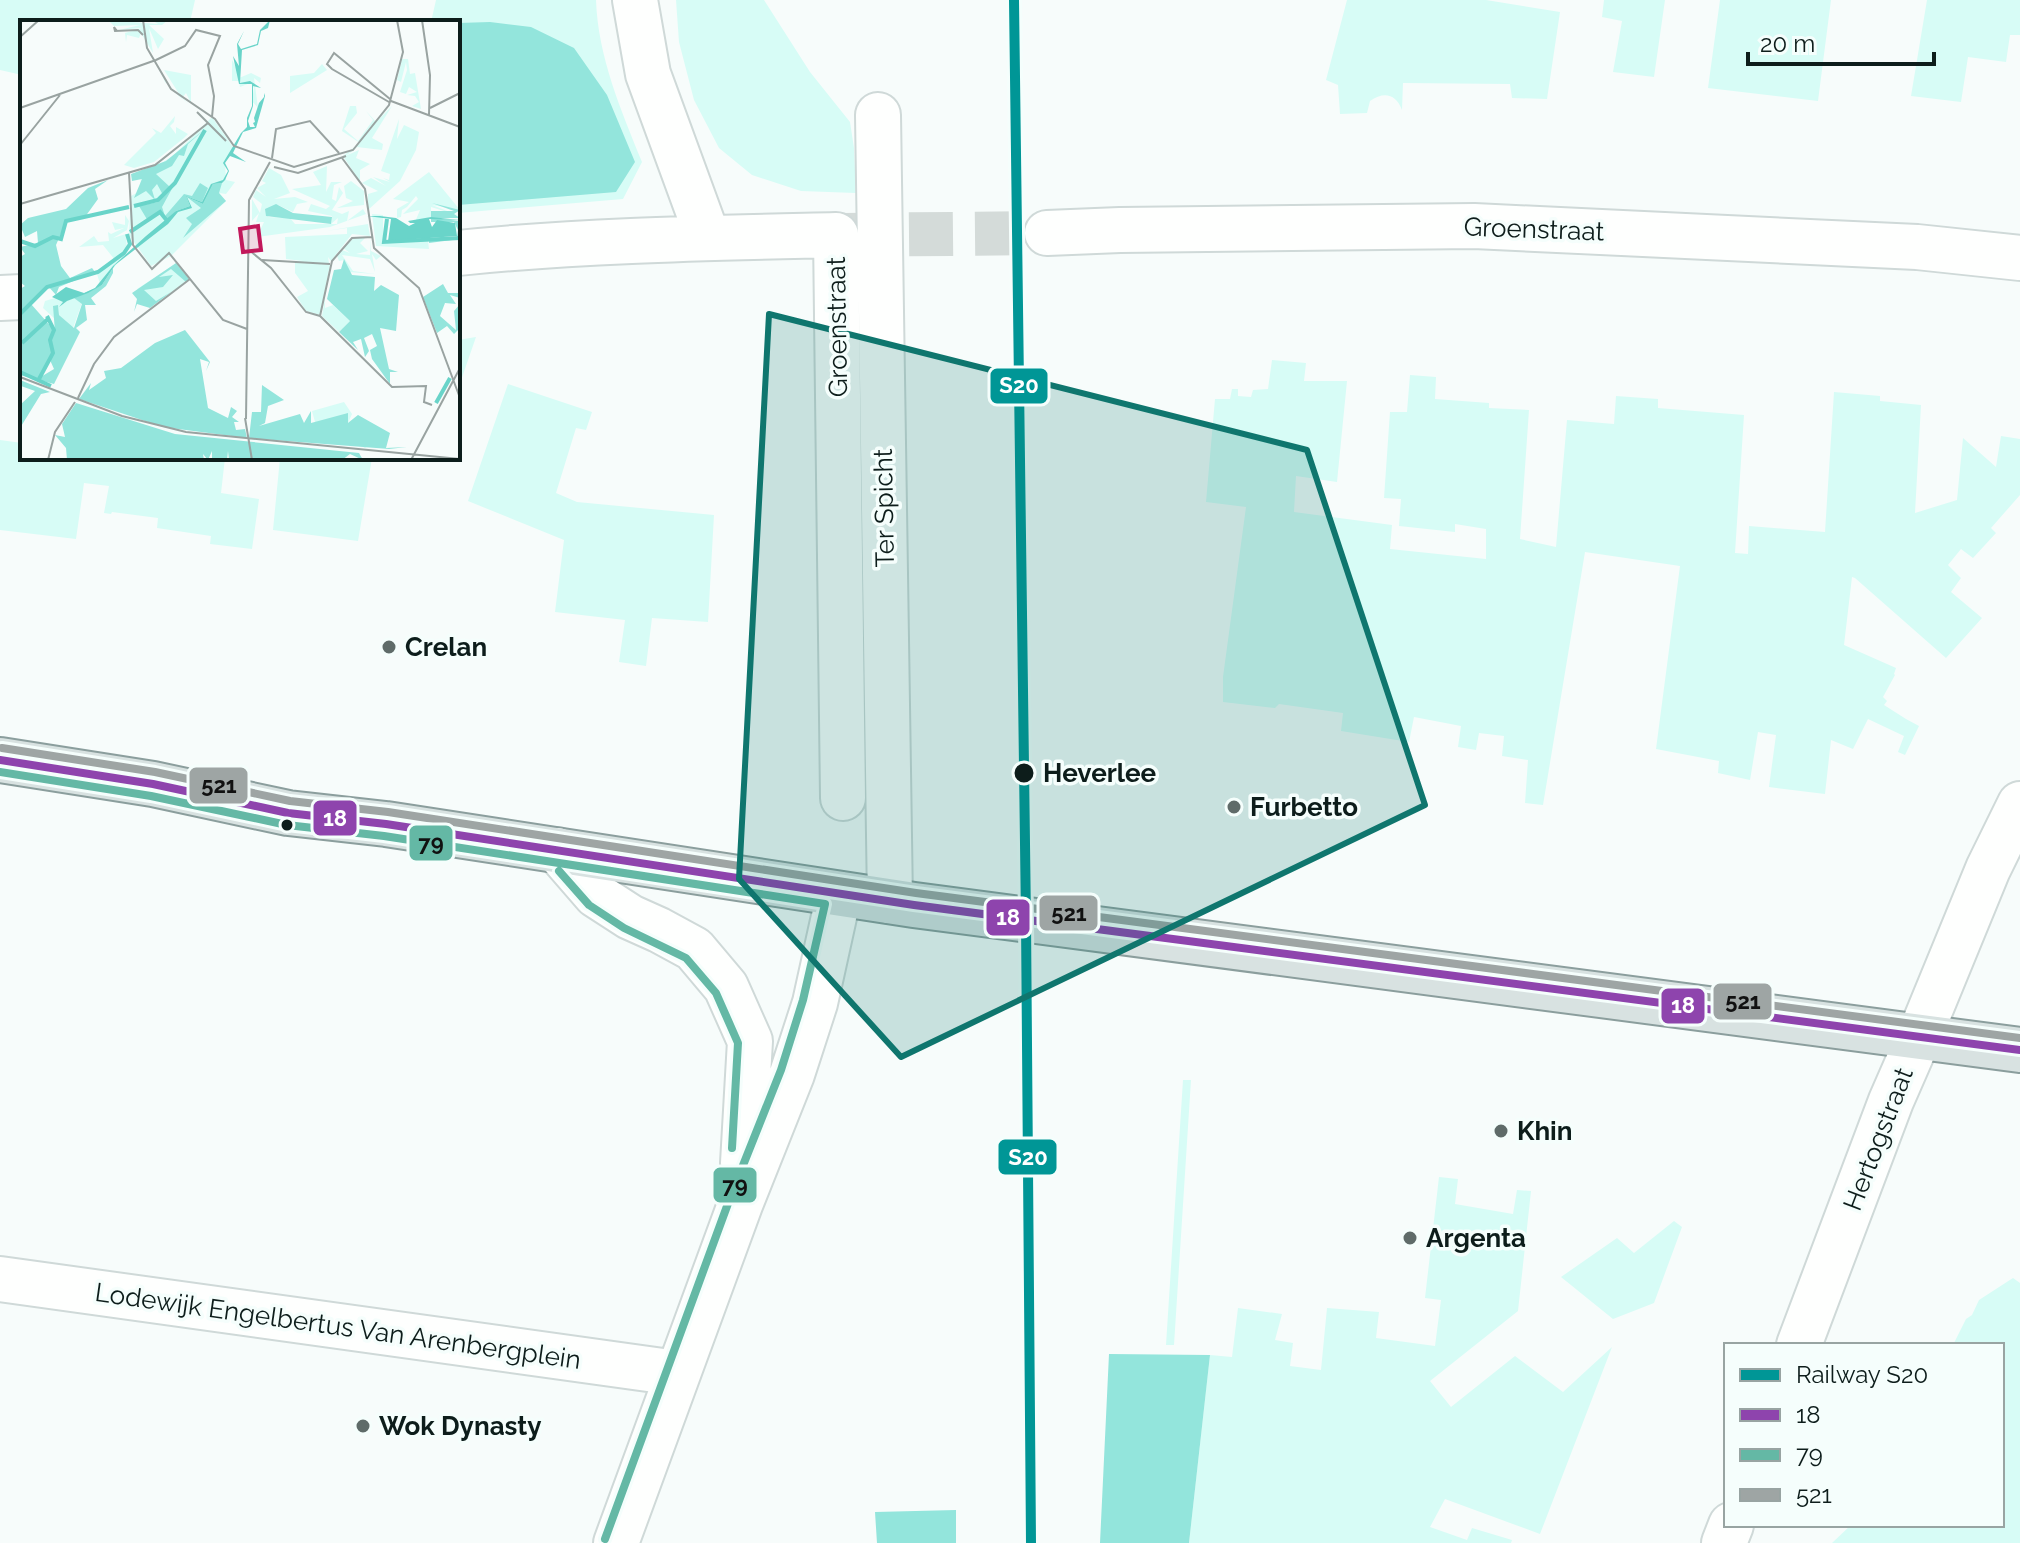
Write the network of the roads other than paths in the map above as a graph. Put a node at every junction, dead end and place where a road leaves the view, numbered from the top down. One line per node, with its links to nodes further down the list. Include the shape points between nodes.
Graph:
1 (635, 0): 4 (street, via 648,74)
2 (878, 115): 14 (street, Ter Spicht)
3 (1047, 233): 6 (street, Groenstraat, via 1474,226 1917,247)
4 (708, 238): 5 (street, Groenstraat); 10 (street, Groenstraat, via 836,235)
5 (460, 253)
6 (2020, 258)
7 (20, 297): 8 (street)
8 (0, 298)
9 (0, 760): 12 (main road, via 153,784 288,813)
10 (843, 798)
11 (2020, 804): 15 (street, Hertogstraat)
12 (557, 850): 13 (main road); 17 (street, via 596,895 694,949 726,987 750,1041)
13 (839, 894): 14 (main road); 17 (street, via 815,1003)
14 (890, 901): 15 (main road)
15 (1919, 1037): 16 (main road); 19 (street, Hertogstraat)
16 (2020, 1050)
17 (741, 1202): 20 (street)
18 (0, 1279): 20 (street, Lodewijk Engelbertus Van Arenbergplein)
19 (1800, 1343)
20 (677, 1373): 21 (street)
21 (616, 1543)

